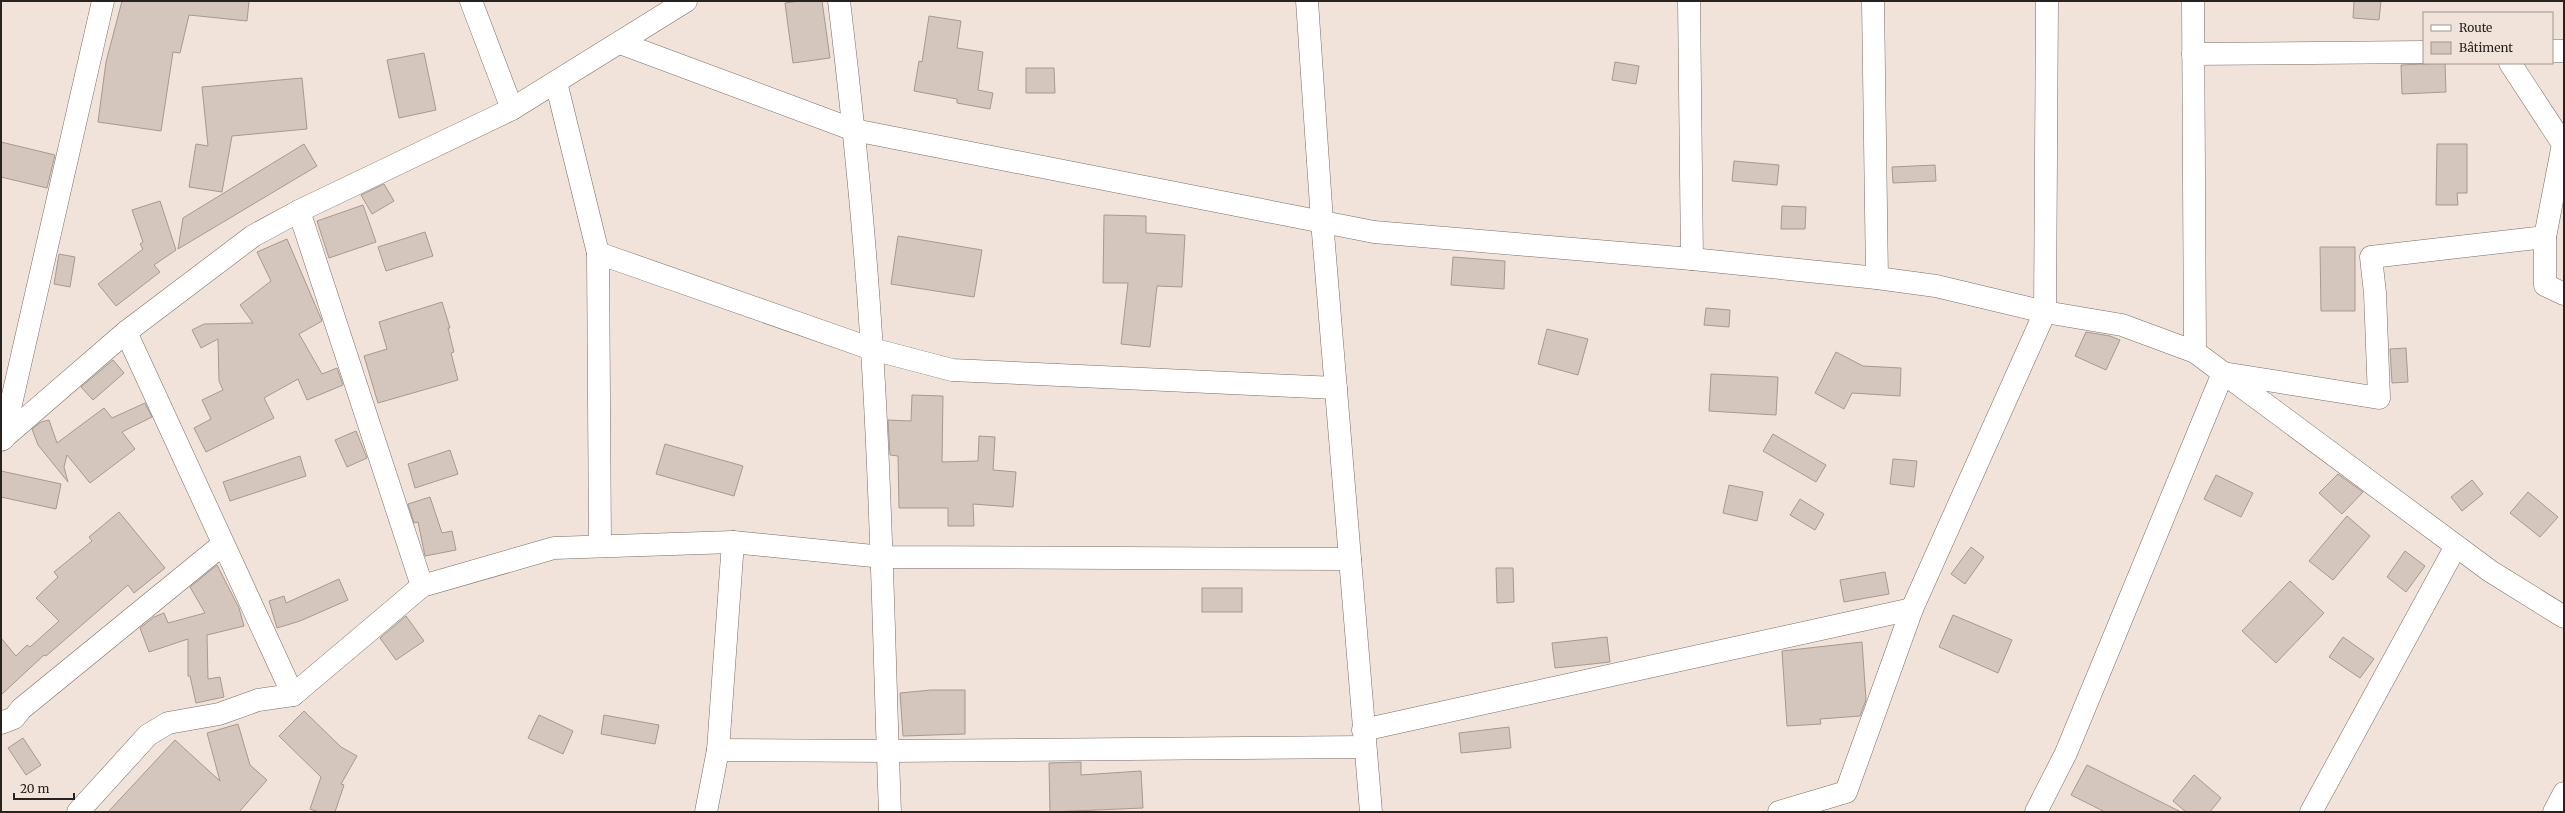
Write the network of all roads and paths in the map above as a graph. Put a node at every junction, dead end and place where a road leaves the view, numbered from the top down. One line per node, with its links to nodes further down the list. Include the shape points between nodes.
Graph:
1 (103, 1): 32 (street)
2 (472, 1): 17 (street)
3 (686, 1): 10 (street)
4 (839, 1): 18 (street)
5 (1307, 1): 20 (street)
6 (1689, 1): 23 (street)
7 (1873, 1): 24 (street)
8 (2047, 1): 26 (street)
9 (2193, 1): 14 (street)
10 (620, 43): 16 (street); 18 (street)
11 (2553, 51): 12 (street)
12 (2564, 51)
13 (2423, 52): 14 (street)
14 (2193, 54): 29 (street)
15 (2511, 64): 21 (street, via 2563,144)
16 (556, 82): 17 (street); 22 (street)
17 (512, 109): 19 (street)
18 (854, 130): 20 (street); 28 (street)
19 (299, 210): 27 (street, via 254,236); 39 (street)
20 (1322, 221): 23 (street, via 1374,232); 31 (street)
21 (2545, 237): 25 (street, via 2544,286); 30 (street, via 2371,257 2375,293 2378,398)
22 (598, 253): 28 (street); 35 (street)
23 (1692, 259): 24 (street)
24 (1877, 278): 26 (street, via 1980,295)
25 (2564, 294)
26 (2044, 312): 29 (street, via 2122,324); 40 (street)
27 (126, 332): 32 (street); 34 (street)
28 (872, 349): 31 (street, via 952,370); 37 (street)
29 (2194, 352): 30 (street)
30 (2223, 373): 36 (street); 53 (street, via 2066,753)
31 (1336, 388): 38 (street)
32 (2, 439)
33 (733, 542): 35 (street); 37 (street); 45 (street)
34 (222, 545): 42 (street); 43 (street, via 27,704 14,718)
35 (600, 545): 39 (street, via 554,548)
36 (2456, 546): 41 (street); 54 (street)
37 (883, 557): 38 (street); 46 (street)
38 (1350, 559): 44 (street)
39 (422, 586): 42 (street)
40 (1912, 609): 44 (street); 52 (street, via 1846,792)
41 (2564, 617)
42 (293, 695): 48 (street, via 258,700 219,714 168,723 148,735)
43 (1, 723)
44 (1364, 738): 46 (street); 51 (street)
45 (718, 750): 46 (street); 49 (street)
46 (888, 751): 50 (street)
47 (2564, 793): 55 (street)
48 (78, 812)
49 (706, 812)
50 (890, 812)
51 (1371, 812)
52 (1779, 812)
53 (2036, 812)
54 (2311, 812)
55 (2554, 812)

